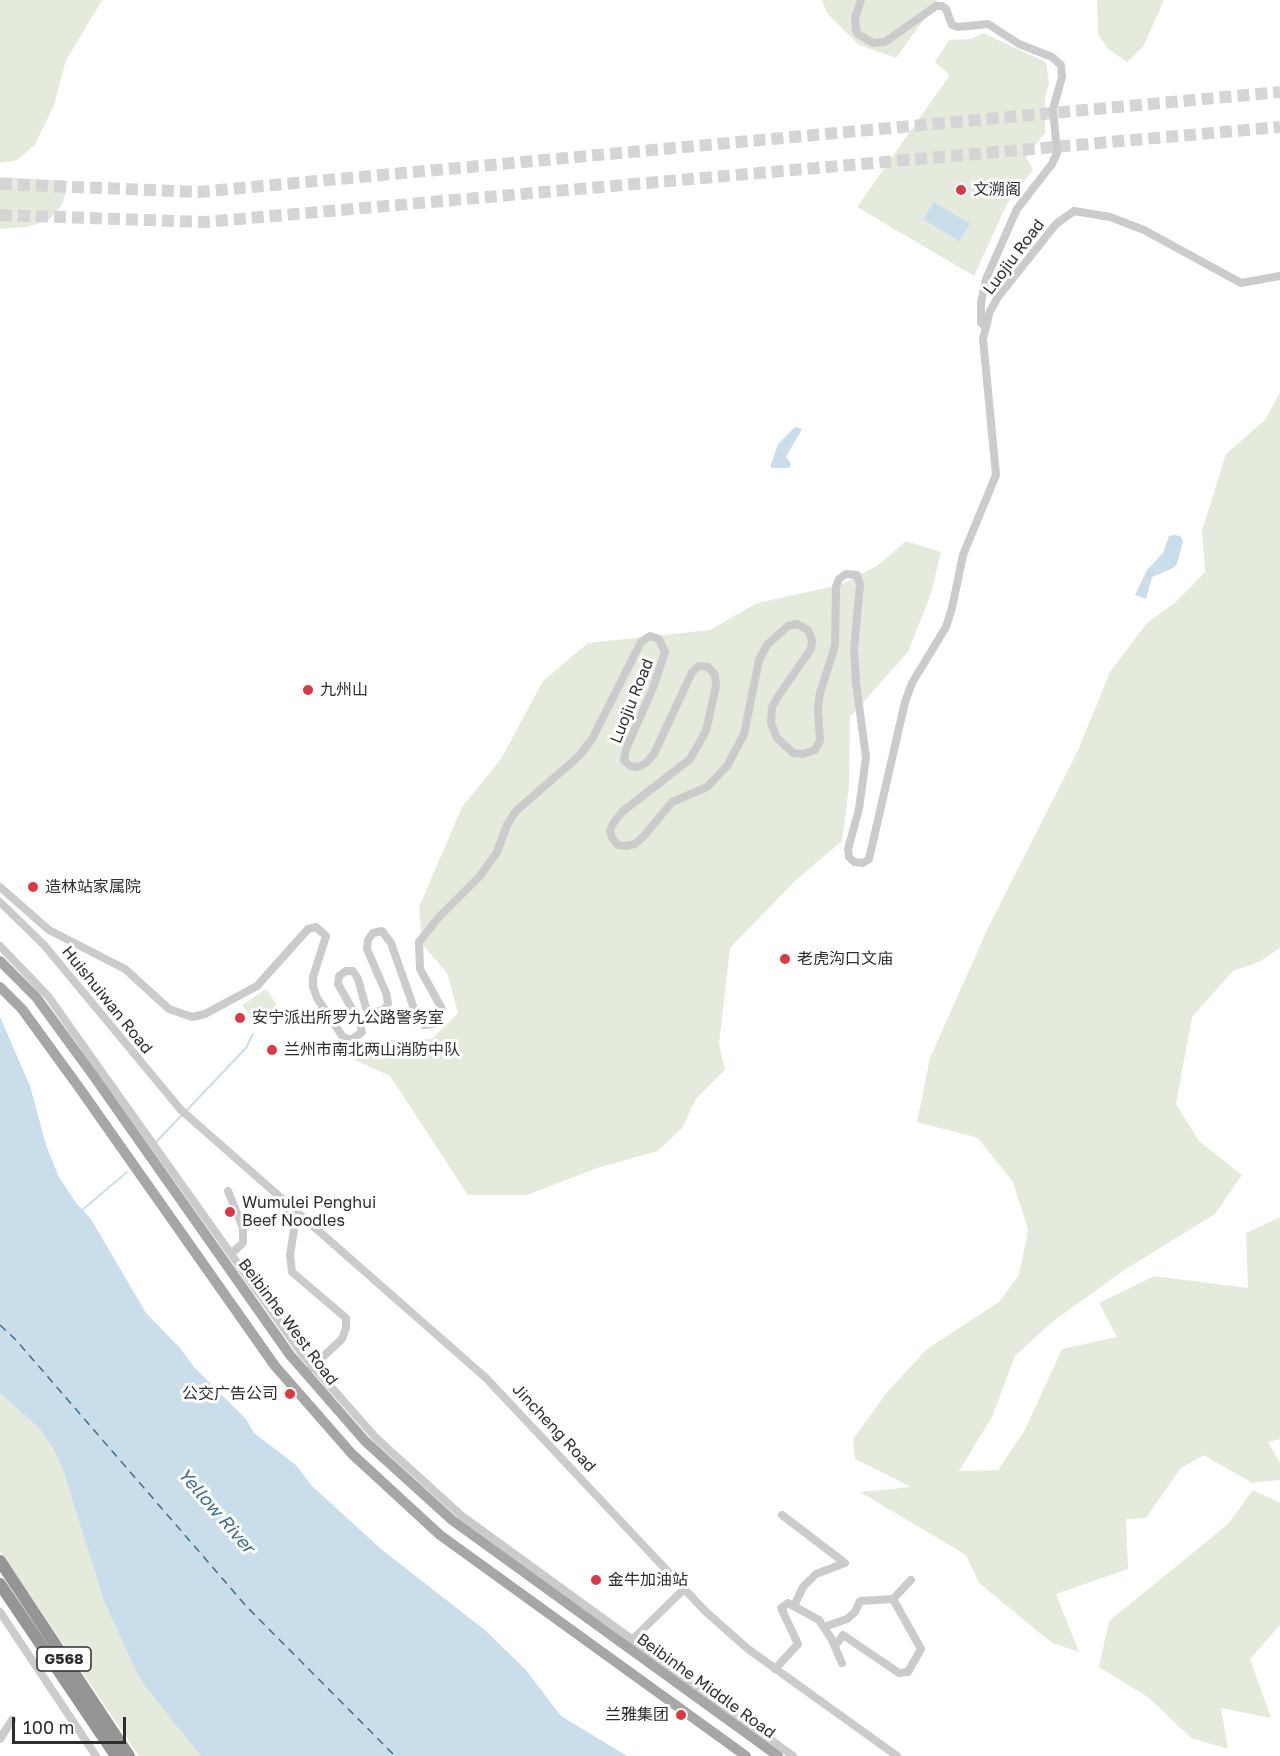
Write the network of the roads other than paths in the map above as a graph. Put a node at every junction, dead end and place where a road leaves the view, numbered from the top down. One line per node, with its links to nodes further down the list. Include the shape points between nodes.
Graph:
1 (861, 0): 3 (street, via 856,30 873,43 885,42 936,6 942,6 952,25 988,24 1061,65 1062,77 1053,109 1057,153 1017,209 986,279 981,323)
2 (1280, 276): 3 (street, Luojiu Road, via 1241,283 1144,230 1074,211 1056,224 998,297)
3 (986, 327): 4 (street, Luojiu Road, via 996,475 963,555 946,627 908,692 869,859 863,863 854,862 848,849 859,809 866,757 854,649 860,585 857,575 846,574 836,588 835,646 820,693 820,741 815,750 793,753 777,738 771,723 772,707 811,649 808,630 798,624 788,626 766,645 759,660 744,734 727,766 707,787 672,802 643,837 626,846 612,837 614,822 690,759 705,731 716,686 715,675 708,667 699,666 692,672 654,754 646,764 630,766 624,760 626,750 666,652 659,639 650,636 641,642 592,739 579,756 516,811 497,852 480,876 419,942 420,969 442,1009 438,1023 424,1025 418,1020 391,943 382,931 373,933 367,949 387,993 385,1009 372,1013 366,1008 353,971 339,976 338,984 362,1032 351,1040 343,1038 313,987 326,936 316,927 308,929 257,986 192,1017 169,1009 125,969 50,930)
4 (0, 887)
5 (0, 902): 9 (street, Huishuiwan Road, via 44,945)
6 (0, 946): 12 (street, via 48,996)
7 (0, 961): 13 (main road, Beibinhe West Road, via 36,997)
8 (0, 987): 25 (main road, Beibinhe West Road, via 22,1010 78,1086 275,1366 309,1407 352,1454 440,1534)
9 (190, 1118): 11 (street, Jincheng Road)
10 (228, 1191): 12 (street, via 243,1228 243,1243)
11 (285, 1200): 13 (street, via 294,1230 292,1272 346,1318 342,1339); 18 (street, Jincheng Road, via 486,1378)
12 (232, 1253): 13 (street)
13 (309, 1370): 23 (main road, Beibinhe West Road, via 365,1441 452,1520)
14 (782, 1515): 20 (street, via 845,1563 816,1574 803,1587)
15 (0, 1561): 33 (highway, G568)
16 (911, 1580): 19 (street)
17 (0, 1584): 32 (highway, G568)
18 (685, 1588): 24 (street); 28 (street, Jincheng Road, via 727,1631)
19 (892, 1599): 22 (street, via 860,1601 847,1619); 26 (street, via 921,1649 908,1672 898,1673 843,1635)
20 (794, 1606): 22 (street, via 819,1620); 28 (street, via 788,1603 781,1608 798,1644)
21 (0, 1611): 31 (street)
22 (824, 1628): 26 (street)
23 (619, 1637): 24 (street); 35 (main road, Beibinhe Middle Road)
24 (632, 1640): 36 (street)
25 (590, 1644): 34 (main road, Beibinhe Middle Road)
26 (835, 1646): 27 (street)
27 (842, 1663)
28 (775, 1669): 37 (street, Jincheng Road)
29 (12, 1720): 30 (street)
30 (0, 1739)
31 (96, 1756)
32 (116, 1756)
33 (129, 1756)
34 (746, 1756)
35 (778, 1756)
36 (793, 1756)
37 (897, 1756)

